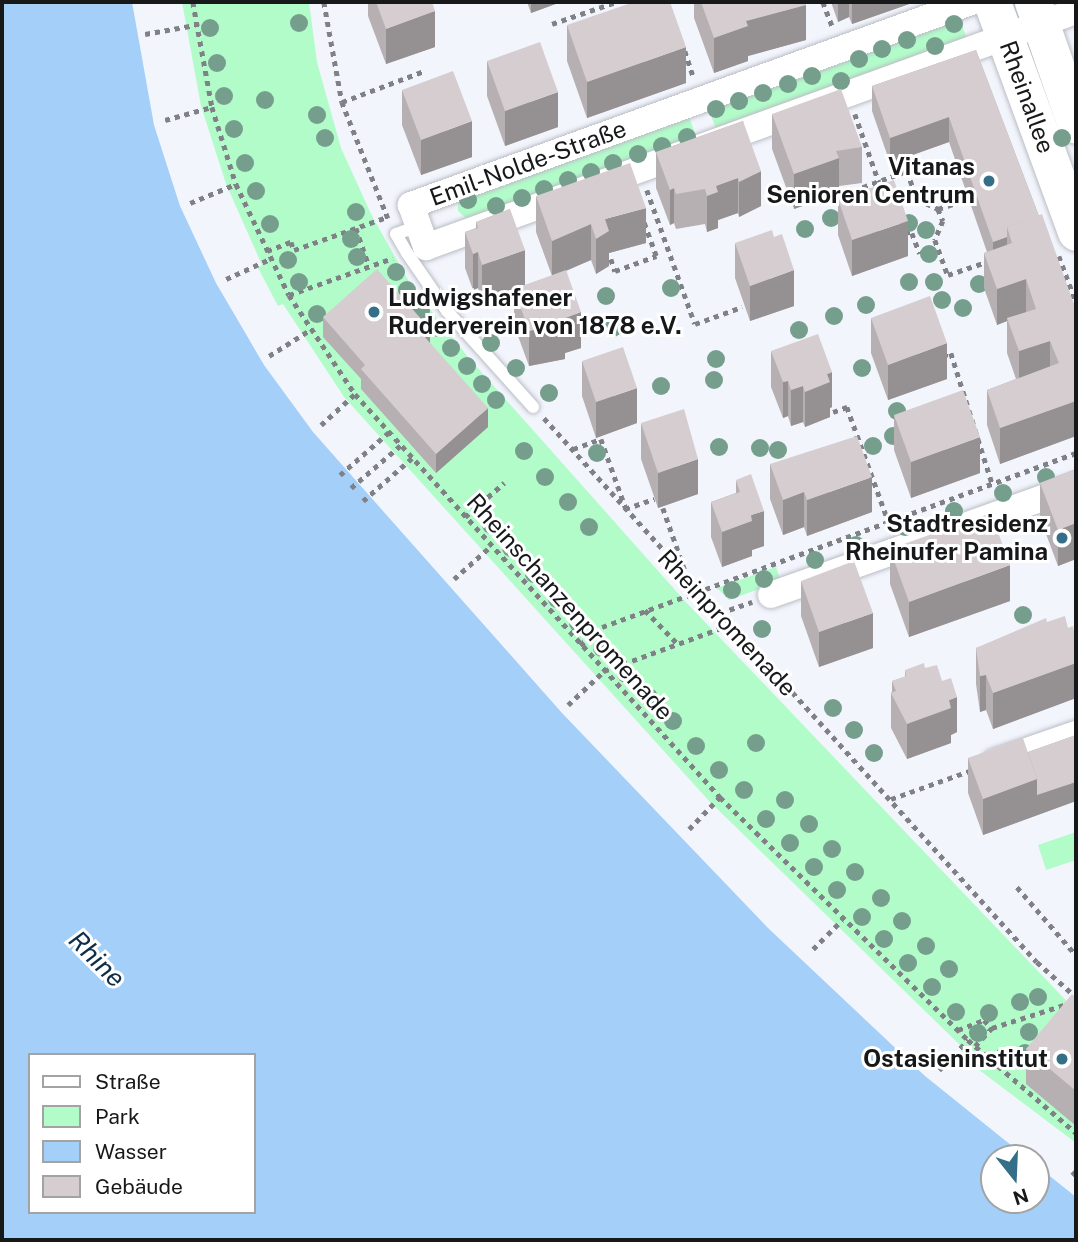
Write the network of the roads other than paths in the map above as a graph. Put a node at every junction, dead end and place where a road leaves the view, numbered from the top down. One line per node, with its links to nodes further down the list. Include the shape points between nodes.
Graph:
1 (971, 2): 6 (street, Emil-Nolde-Straße)
2 (992, 2): 5 (street, Rheinallee)
3 (1076, 12): 4 (street, Emil-Nolde-Straße)
4 (1037, 13): 5 (street, Emil-Nolde-Straße); 7 (street, Rheinallee)
5 (1005, 37): 8 (street, Emil-Nolde-Straße); 10 (street, Rheinallee)
6 (698, 101): 8 (street); 9 (street, Emil-Nolde-Straße, via 411,205)
7 (1076, 125)
8 (710, 144): 9 (street, Emil-Nolde-Straße, via 426,247)
9 (407, 230): 11 (lane, via 407,253 447,311)
10 (1076, 232)
11 (534, 407)
12 (1076, 486): 13 (street)
13 (771, 595)
14 (1076, 734): 15 (street)
15 (973, 770)

